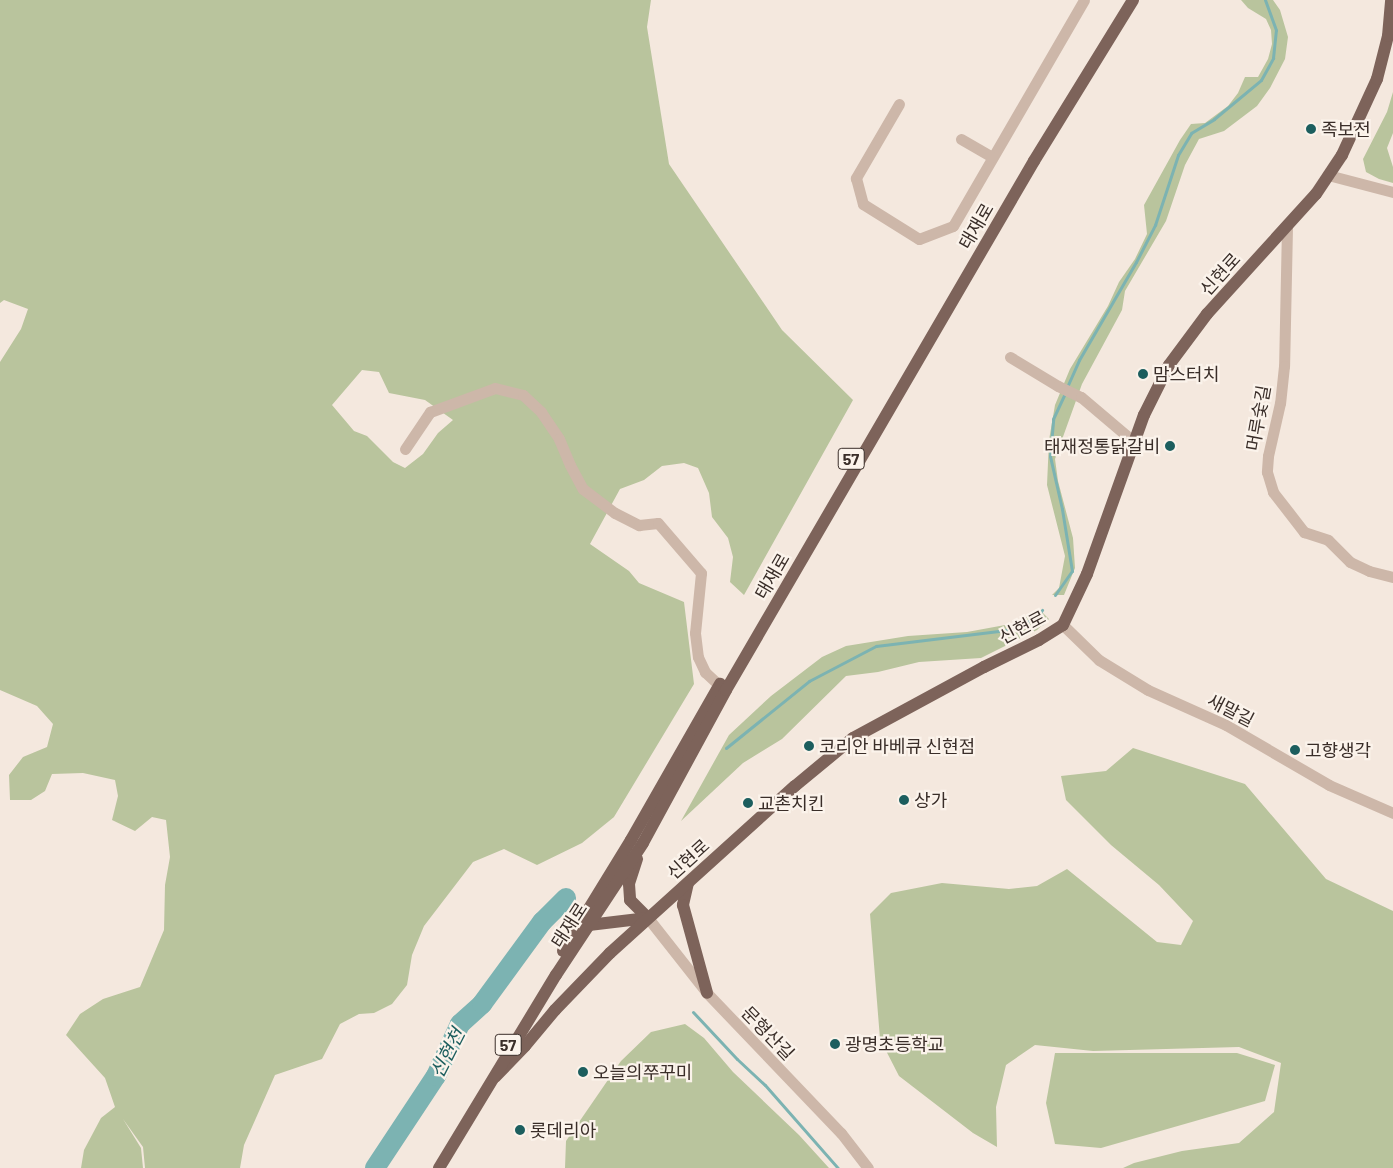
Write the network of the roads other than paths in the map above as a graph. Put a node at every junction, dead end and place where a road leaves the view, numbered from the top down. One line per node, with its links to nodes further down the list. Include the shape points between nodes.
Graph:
1 (1084, 0): 7 (street)
2 (1125, 0): 16 (main road, 태재로 / 57, via 1028,158)
3 (1134, 0): 18 (main road, 태재로 / 57, via 1014,195 726,690)
4 (1391, 8): 8 (main road, 신현로, via 1388,36 1377,78 1342,155)
5 (899, 104): 7 (street, via 856,178 863,204 919,239 953,226)
6 (961, 140): 7 (street)
7 (992, 158)
8 (1328, 176): 9 (street); 10 (main road, 신현로)
9 (1393, 192)
10 (1287, 226): 12 (main road, 신현로, via 1207,314 1169,365); 14 (street, 머루숯길, via 1284,366 1267,472 1273,492 1304,532 1328,540 1350,562 1368,571)
11 (1010, 357): 12 (street, via 1081,397)
12 (1134, 442): 15 (main road, 신현로, via 1087,574)
13 (405, 448): 16 (street, via 430,412 495,388 523,395 541,412 559,439 583,489 615,513 638,525 658,523 701,574 695,633 698,658 704,672)
14 (1393, 577)
15 (1063, 625): 17 (street, 새말길, via 1099,660 1148,690 1226,725 1328,785); 19 (main road, 신현로, via 853,738)
16 (719, 685): 21 (main road, 태재로 / 57)
17 (1393, 813)
18 (642, 843): 20 (main road, via 629,884 630,900); 21 (main road, 태재로 / 57)
19 (688, 883): 20 (main road, 신현로); 22 (main road, via 683,905)
20 (648, 918): 21 (main road); 22 (street, 문형산길); 23 (main road, 신현로, via 555,1010)
21 (585, 922): 23 (main road, 태재로 / 57); 24 (main road, 태재로 / 57)
22 (707, 993): 26 (street, 문형산길, via 842,1133)
23 (495, 1077): 25 (main road, 태재로 / 57)
24 (432, 1168)
25 (439, 1168)
26 (868, 1168)

